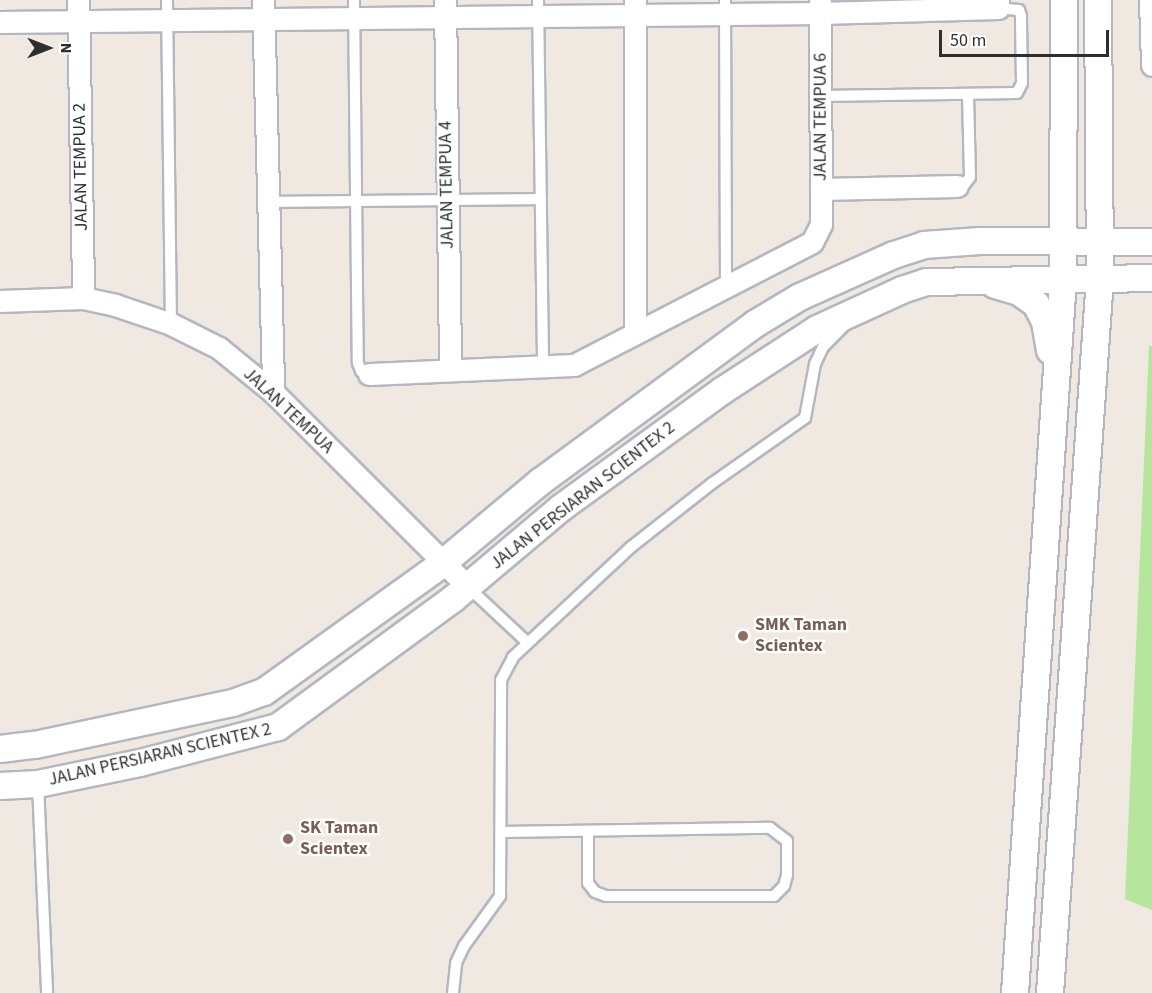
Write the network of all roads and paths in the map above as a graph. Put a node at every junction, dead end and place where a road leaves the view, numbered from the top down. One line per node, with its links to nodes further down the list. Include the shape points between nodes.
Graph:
1 (78, 0): 15 (street, JALAN TEMPUA 2)
2 (1064, 0): 26 (street)
3 (1098, 0): 28 (street)
4 (1150, 0): 17 (street)
5 (998, 4): 6 (street); 18 (lane, via 1019,10 1021,16 1020,90)
6 (913, 5): 7 (street)
7 (820, 6): 9 (street); 19 (street, JALAN TEMPUA 6)
8 (635, 7): 9 (street); 10 (street); 38 (street)
9 (725, 7): 33 (lane)
10 (538, 8): 13 (street); 22 (lane)
11 (263, 9): 12 (street); 14 (street); 25 (street)
12 (354, 9): 13 (street); 23 (lane)
13 (445, 9): 24 (street, JALAN TEMPUA 4)
14 (167, 10): 15 (street); 37 (lane)
15 (78, 21): 16 (street); 34 (street, JALAN TEMPUA 2)
16 (0, 22)
17 (1152, 65)
18 (968, 94): 19 (lane); 20 (lane, via 969,177)
19 (821, 96): 21 (street, JALAN TEMPUA 6)
20 (957, 186): 21 (street)
21 (821, 189): 33 (street, JALAN TEMPUA 6, via 819,234 812,242)
22 (541, 199): 24 (lane); 39 (lane)
23 (356, 201): 24 (lane); 25 (lane); 41 (lane, via 358,363)
24 (447, 201): 40 (street, JALAN TEMPUA 4)
25 (268, 202): 42 (street)
26 (1064, 242): 28 (street, JALAN PERSIARAN SCIENTEX 2); 31 (street); 44 (street, JALAN PERSIARAN SCIENTEX 2, via 924,245 800,297 755,324 540,482)
27 (1152, 242): 28 (street, JALAN PERSIARAN SCIENTEX 2)
28 (1100, 243): 29 (street)
29 (1100, 278): 30 (street, JALAN PERSIARAN SCIENTEX 2); 31 (street, JALAN PERSIARAN SCIENTEX 2); 55 (street)
30 (1152, 278)
31 (1063, 279): 32 (street, JALAN PERSIARAN SCIENTEX 2); 43 (street)
32 (980, 280): 36 (street, JALAN PERSIARAN SCIENTEX 2, via 927,282); 43 (street, via 1018,292 1036,304 1049,337)
33 (726, 288): 38 (street, via 663,322)
34 (82, 298): 35 (street, JALAN TEMPUA); 37 (street, JALAN TEMPUA)
35 (0, 301)
36 (876, 302): 45 (street, JALAN PERSIARAN SCIENTEX 2, via 817,330 722,391 561,508); 46 (lane, via 823,347 815,364 805,418 711,484 631,548)
37 (171, 324): 42 (street, JALAN TEMPUA, via 219,348)
38 (635, 331): 39 (street, via 574,364)
39 (543, 366): 40 (street)
40 (450, 370): 41 (street)
41 (369, 374)
42 (273, 392): 44 (street, JALAN TEMPUA)
43 (1055, 401): 54 (street)
44 (442, 564): 45 (street, JALAN TEMPUA); 47 (street, JALAN PERSIARAN SCIENTEX 2, via 264,692 233,703 35,746)
45 (468, 586): 46 (lane); 48 (street, JALAN PERSIARAN SCIENTEX 2, via 278,727 140,763)
46 (528, 643): 51 (lane, via 513,657 501,680)
47 (0, 749)
48 (38, 783): 49 (street, JALAN PERSIARAN SCIENTEX 2); 52 (lane)
49 (0, 786)
50 (588, 831): 50 (lane, via 771,828 787,841 787,875 784,886 774,896 606,896 595,892 588,883); 51 (lane)
51 (502, 832): 53 (lane, via 500,896 464,946 456,963)
52 (47, 993)
53 (453, 993)
54 (1015, 993)
55 (1050, 993)

